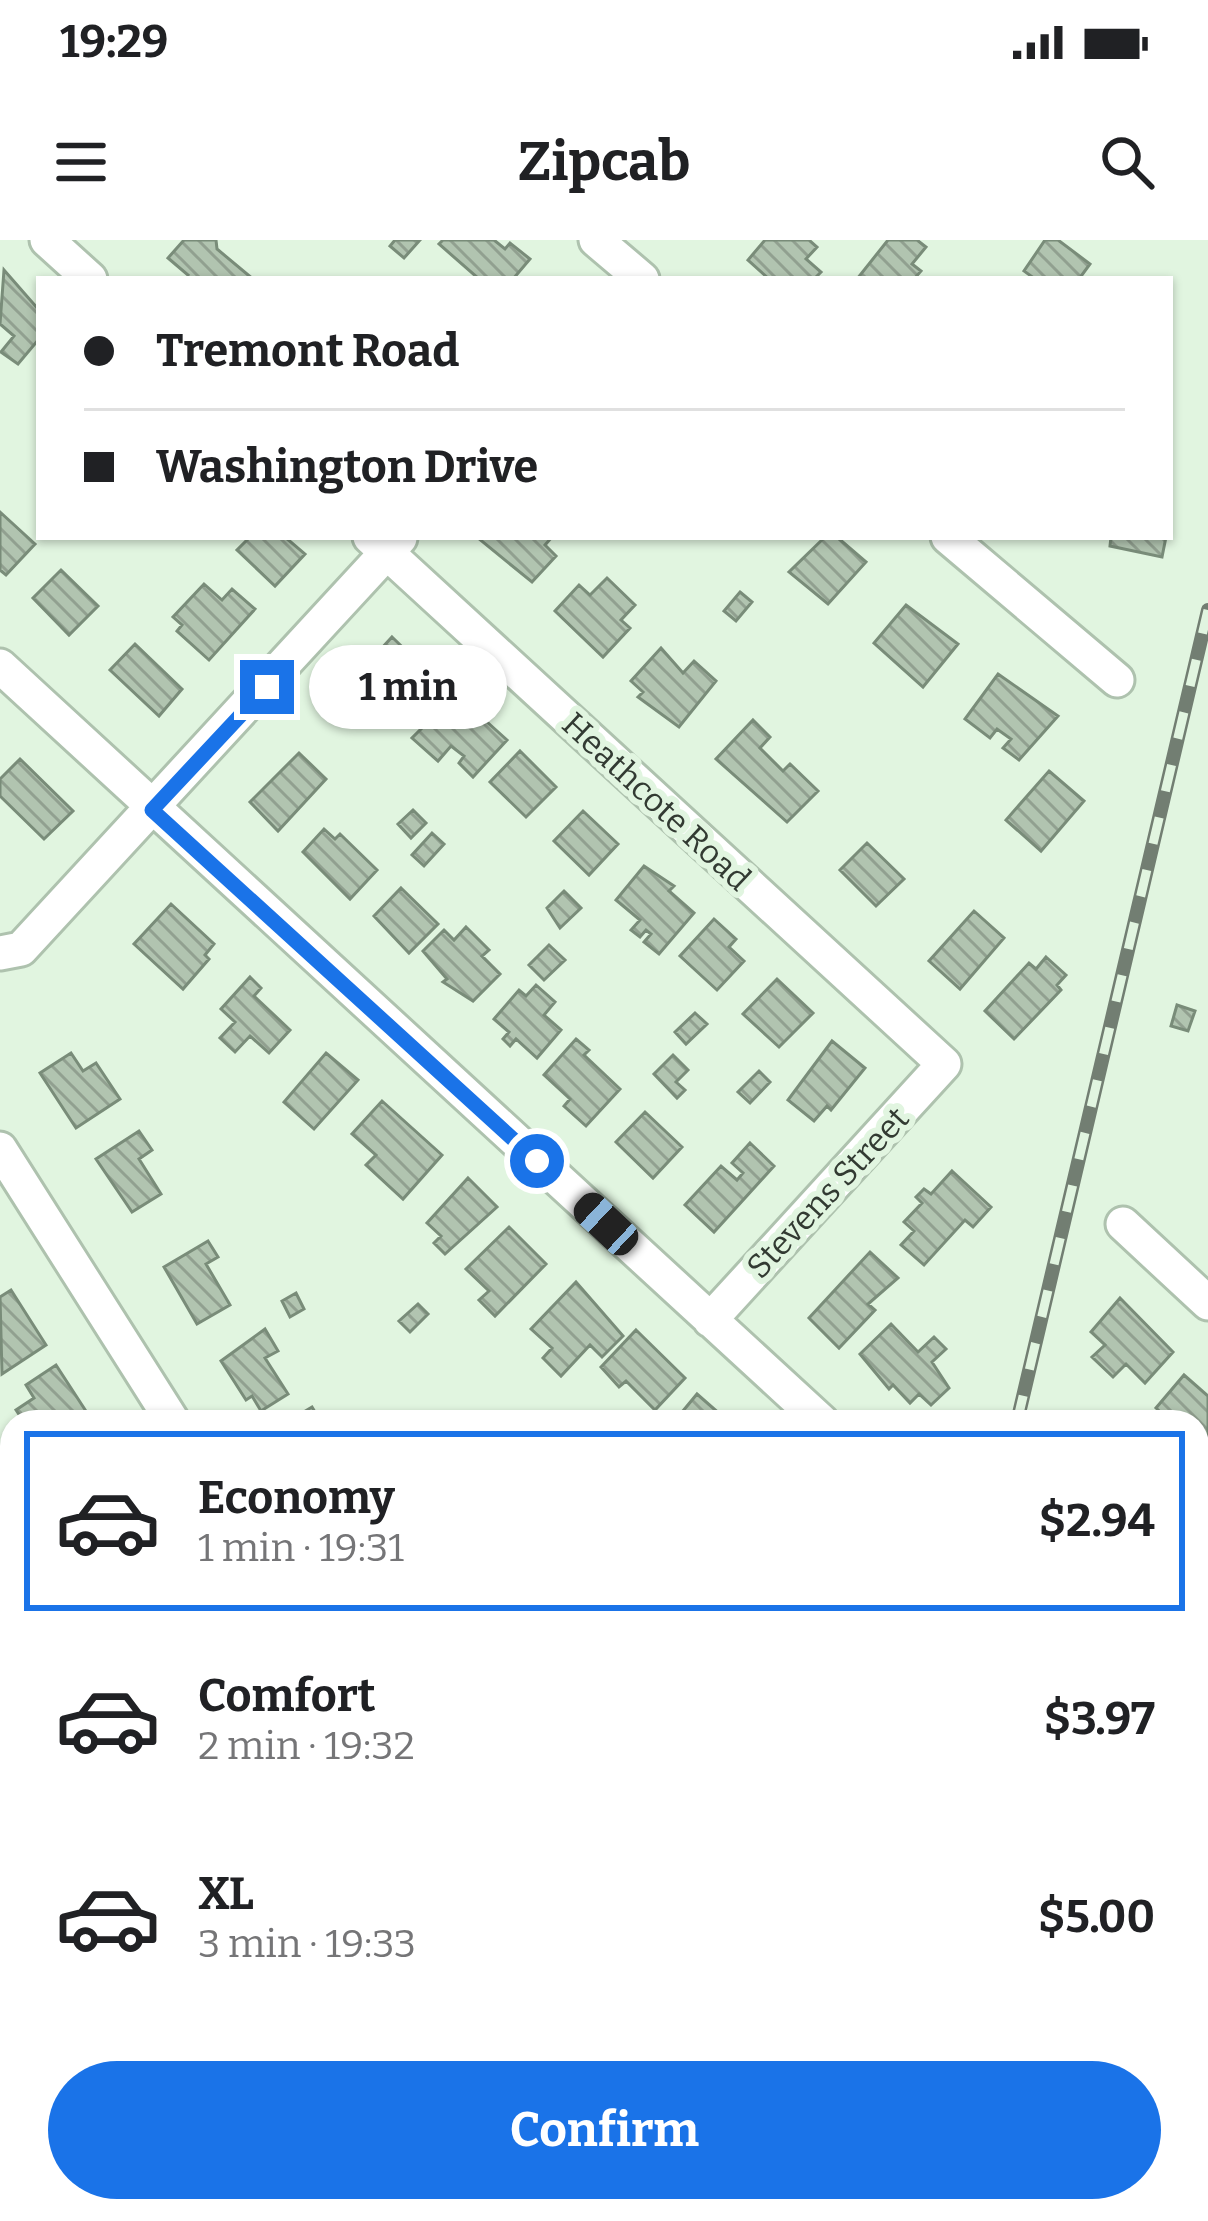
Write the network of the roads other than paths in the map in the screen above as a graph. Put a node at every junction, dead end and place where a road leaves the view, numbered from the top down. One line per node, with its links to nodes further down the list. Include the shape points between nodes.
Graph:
1 (47, 240): 3 (street)
2 (596, 240): 4 (street)
3 (87, 276)
4 (638, 276)
5 (952, 540): 8 (street)
6 (386, 542): 9 (street); 11 (street, Heathcote Road)
7 (0, 666): 9 (street)
8 (1117, 680)
9 (152, 810): 10 (street, via 21,950); 15 (street)
10 (0, 953)
11 (944, 1064): 15 (street, Stevens Street)
12 (0, 1149): 16 (street)
13 (1123, 1224): 14 (street)
14 (1208, 1303)
15 (710, 1320): 17 (street)
16 (165, 1410)
17 (809, 1410)

